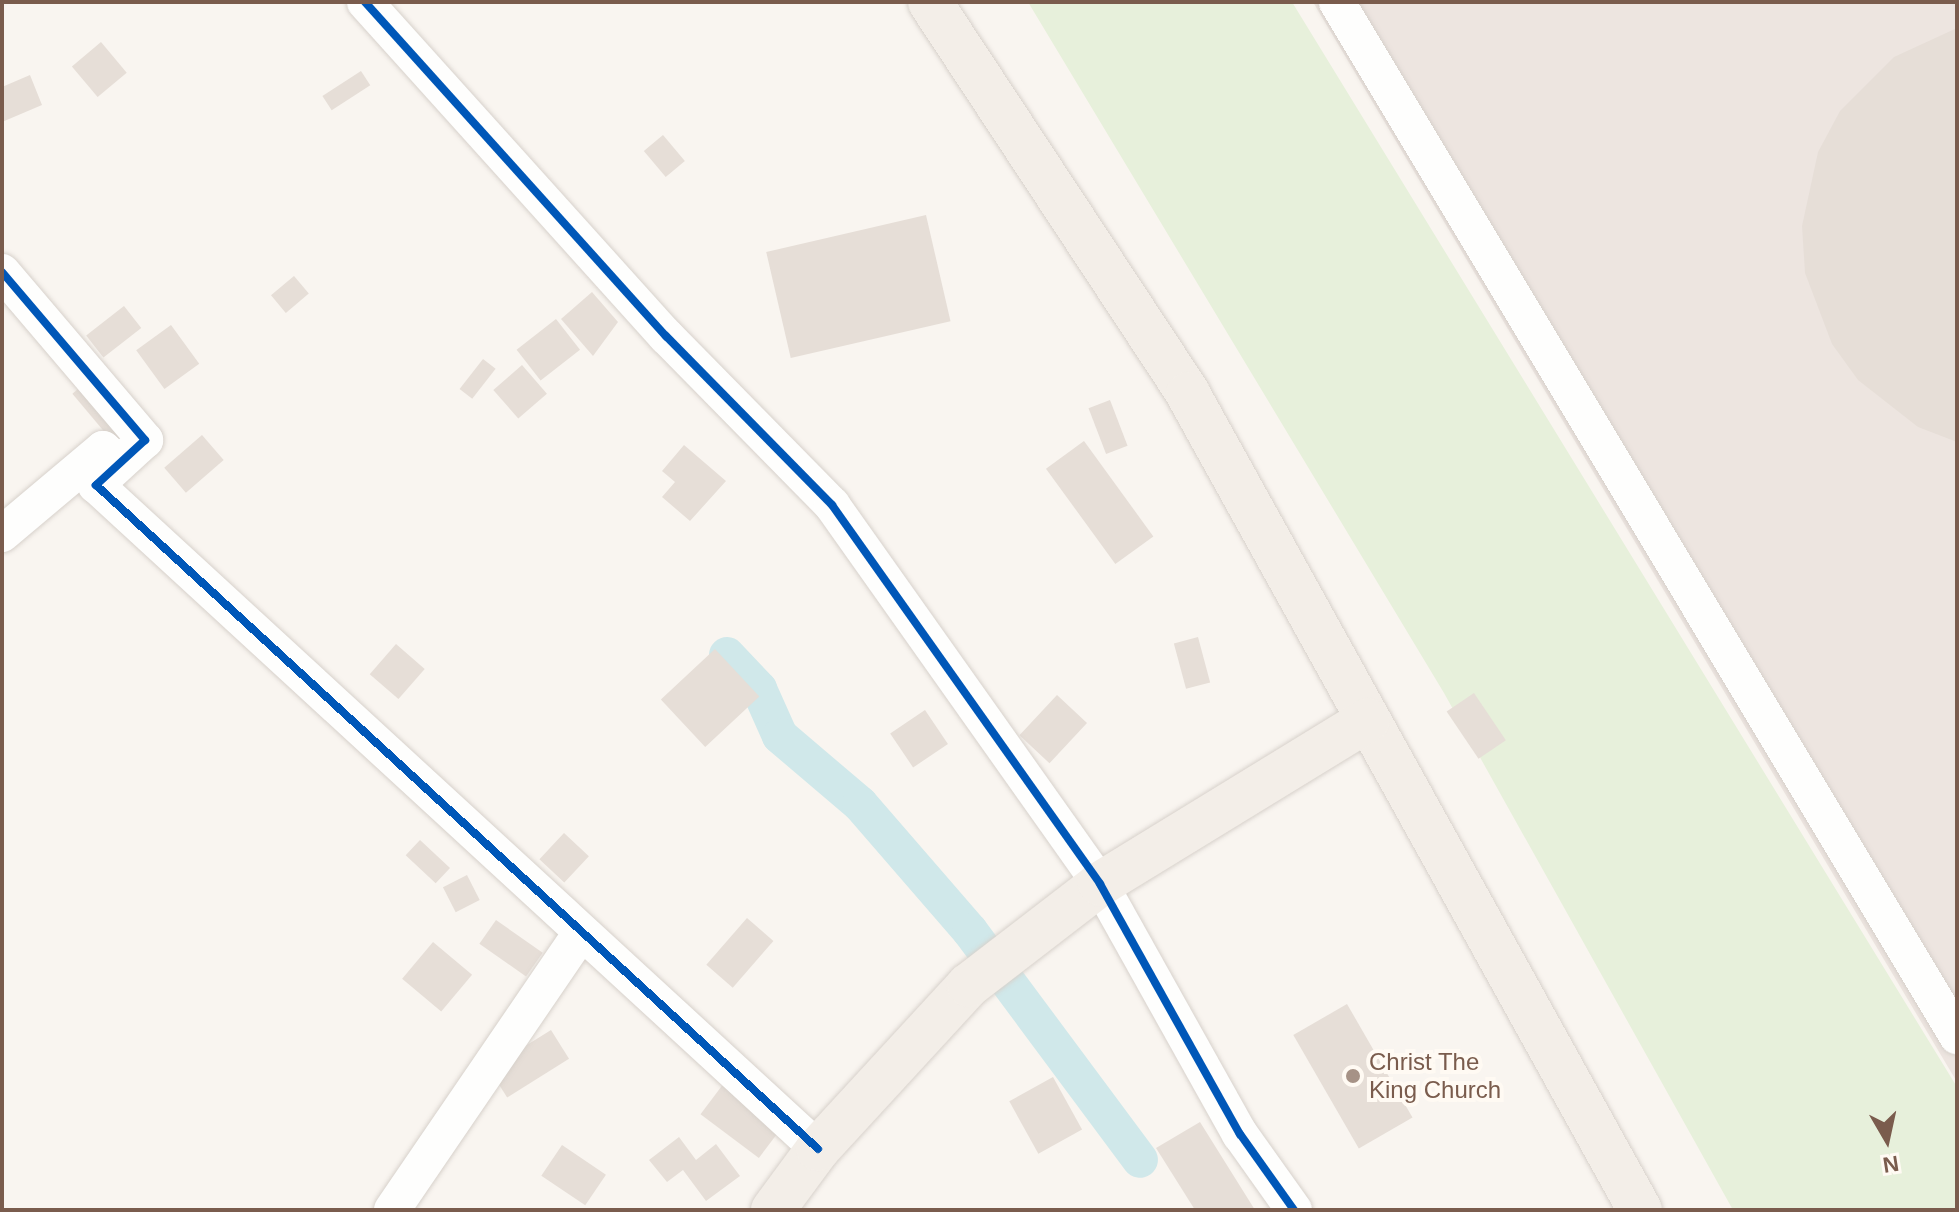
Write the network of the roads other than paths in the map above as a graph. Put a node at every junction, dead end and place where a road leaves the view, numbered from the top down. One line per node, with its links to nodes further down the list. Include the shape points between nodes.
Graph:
1 (365, 2): 8 (street, via 666,336 832,505)
2 (930, 2): 7 (main road, via 1188,394)
3 (1337, 2): 10 (street)
4 (2, 272): 5 (street, via 145,440)
5 (119, 464): 6 (street, via 103,449); 9 (street, via 96,485)
6 (2, 534)
7 (1368, 720): 8 (main road); 15 (main road)
8 (1100, 884): 11 (main road, via 985,972); 14 (street, via 1240,1134)
9 (580, 934): 11 (street); 12 (street)
10 (1957, 1036)
11 (818, 1149): 13 (main road)
12 (392, 1210)
13 (773, 1210)
14 (1294, 1210)
15 (1640, 1210)

